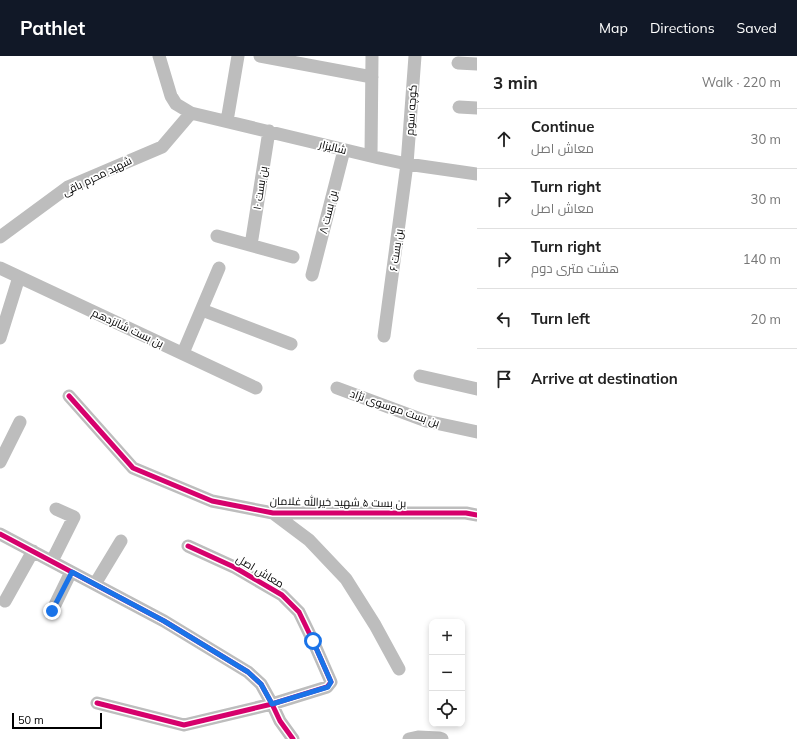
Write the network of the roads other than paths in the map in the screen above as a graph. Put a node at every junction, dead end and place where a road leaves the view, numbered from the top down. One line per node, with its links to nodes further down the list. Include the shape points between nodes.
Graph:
1 (159, 56): 12 (street, via 171,96 176,104)
2 (238, 56): 13 (street)
3 (260, 56): 6 (street)
4 (372, 56): 9 (street)
5 (415, 56): 17 (street, کوچه سوم)
6 (297, 59): 9 (street)
7 (458, 63): 8 (street)
8 (477, 64)
9 (372, 77): 16 (street)
10 (459, 107): 11 (street)
11 (477, 108)
12 (191, 113): 13 (street, شالیزار); 20 (street, شهید محرم باقی, via 162,147 68,187)
13 (227, 121): 14 (street, شالیزار)
14 (269, 131): 15 (street, شالیزار); 21 (street, بن بست ۱۰)
15 (344, 150): 16 (street, شالیزار); 25 (street, بن بست ۸)
16 (371, 156): 17 (street, شالیزار)
17 (407, 164): 18 (street, شالیزار); 28 (street, بن بست ۶)
18 (477, 174)
19 (217, 236): 21 (street)
20 (0, 237)
21 (251, 245): 22 (street)
22 (293, 257)
23 (0, 268): 26 (street, بن بست شانزدهم)
24 (220, 268): 27 (street)
25 (312, 274)
26 (19, 277): 29 (street); 31 (street, بن بست شانزدهم)
27 (202, 310): 30 (street); 31 (street)
28 (384, 336)
29 (0, 338)
30 (291, 344)
31 (183, 353): 33 (street, بن بست شانزدهم)
32 (420, 376): 35 (street)
33 (256, 388)
34 (337, 388): 38 (street, بن بست موسوی نژاد, via 426,421)
35 (477, 389)
36 (69, 396): 41 (street, بن بست ۵ شهید خیرالله غلامان, via 133,468 212,501)
37 (20, 422): 39 (street)
38 (477, 432)
39 (0, 462)
40 (56, 509): 47 (street, via 74,517)
41 (273, 513): 42 (street, بن بست ۵ شهید خیرالله غلامان); 52 (street, via 309,540 346,579)
42 (477, 515)
43 (0, 534): 46 (street)
44 (121, 541): 49 (street)
45 (188, 546): 54 (street, معاش اصل, via 234,566 282,595 299,612 331,682 328,687)
46 (32, 551): 47 (street); 50 (street)
47 (52, 562): 48 (street)
48 (72, 572): 49 (street); 51 (street)
49 (95, 584): 54 (street, via 164,621 248,672 261,684)
50 (5, 601)
51 (52, 611)
52 (399, 669)
53 (97, 703): 54 (street, via 184,725)
54 (272, 704): 55 (street)
55 (289, 737)
56 (409, 739): 57 (street)
57 (442, 739)

